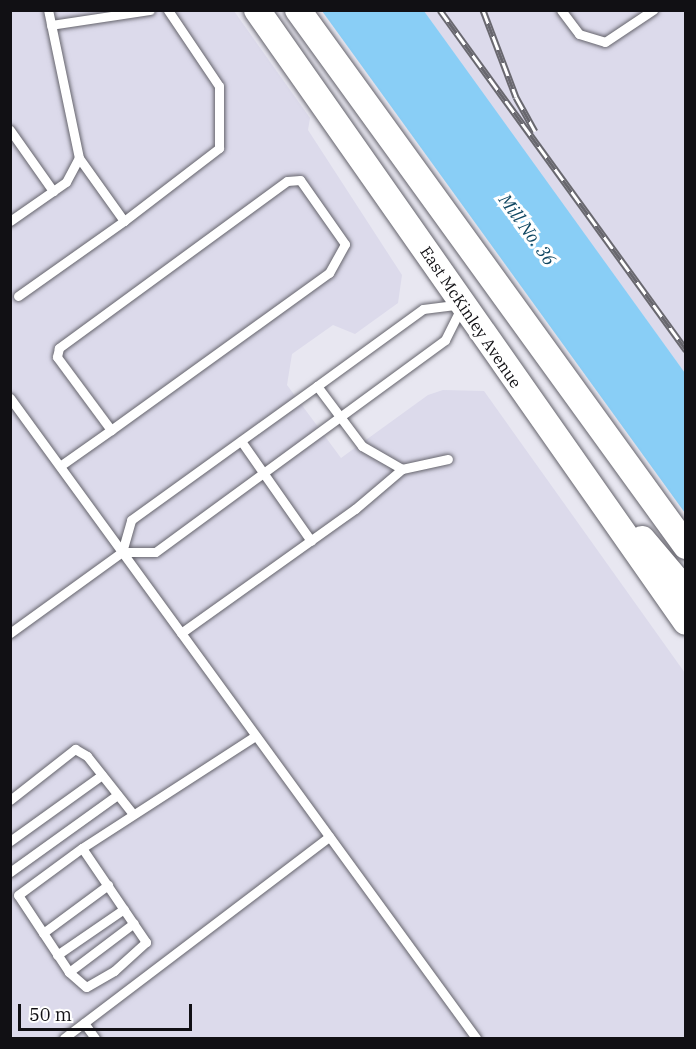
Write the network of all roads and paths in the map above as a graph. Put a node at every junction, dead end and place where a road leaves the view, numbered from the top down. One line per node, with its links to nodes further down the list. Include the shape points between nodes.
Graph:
1 (48, 10): 8 (lane)
2 (150, 10): 8 (lane)
3 (168, 10): 13 (lane, via 219,86 219,148)
4 (257, 10): 16 (main road, East McKinley Avenue)
5 (298, 10): 14 (main road)
6 (561, 10): 7 (lane, via 579,34 605,42)
7 (653, 10)
8 (51, 26): 10 (lane)
9 (10, 130): 11 (lane)
10 (79, 158): 11 (lane, via 66,182); 13 (lane)
11 (53, 191): 12 (lane)
12 (10, 221)
13 (124, 221): 15 (lane)
14 (495, 282): 16 (main road); 28 (main road)
15 (18, 297)
16 (463, 304): 17 (lane, via 423,309); 19 (lane, via 445,340); 23 (main road, East McKinley Avenue)
17 (317, 386): 19 (lane); 21 (lane)
18 (10, 398): 24 (lane)
19 (340, 417): 25 (lane, via 362,446); 26 (lane)
20 (111, 429): 20 (lane, via 329,273 345,244 300,180 286,181 59,348 57,357); 24 (lane)
21 (241, 441): 26 (lane); 29 (lane, via 131,520)
22 (448, 459): 25 (lane)
23 (570, 462): 30 (main road); 31 (main road, East McKinley Avenue)
24 (60, 466): 29 (lane)
25 (402, 470): 27 (lane)
26 (264, 473): 27 (lane); 29 (lane, via 155,552)
27 (311, 541): 33 (lane)
28 (686, 546)
29 (122, 552): 32 (lane); 33 (lane)
30 (686, 591)
31 (686, 622)
32 (10, 633)
33 (181, 633): 34 (lane)
34 (255, 736): 38 (lane); 39 (lane)
35 (102, 775): 36 (lane); 37 (lane, via 87,756 75,749); 40 (lane)
36 (117, 795): 38 (lane); 42 (lane)
37 (10, 800)
38 (133, 814): 41 (lane)
39 (329, 837): 51 (lane); 54 (lane)
40 (10, 841)
41 (82, 848): 43 (lane); 45 (lane)
42 (10, 872)
43 (108, 885): 46 (lane); 48 (lane)
44 (10, 886): 45 (lane)
45 (18, 895): 48 (lane)
46 (124, 909): 47 (lane); 49 (lane)
47 (134, 923): 50 (lane); 50 (lane, via 146,942 114,970 86,987)
48 (43, 933): 49 (lane)
49 (57, 955): 50 (lane)
50 (69, 972)
51 (84, 1023): 52 (lane); 53 (lane)
52 (64, 1038)
53 (95, 1038)
54 (476, 1038)

